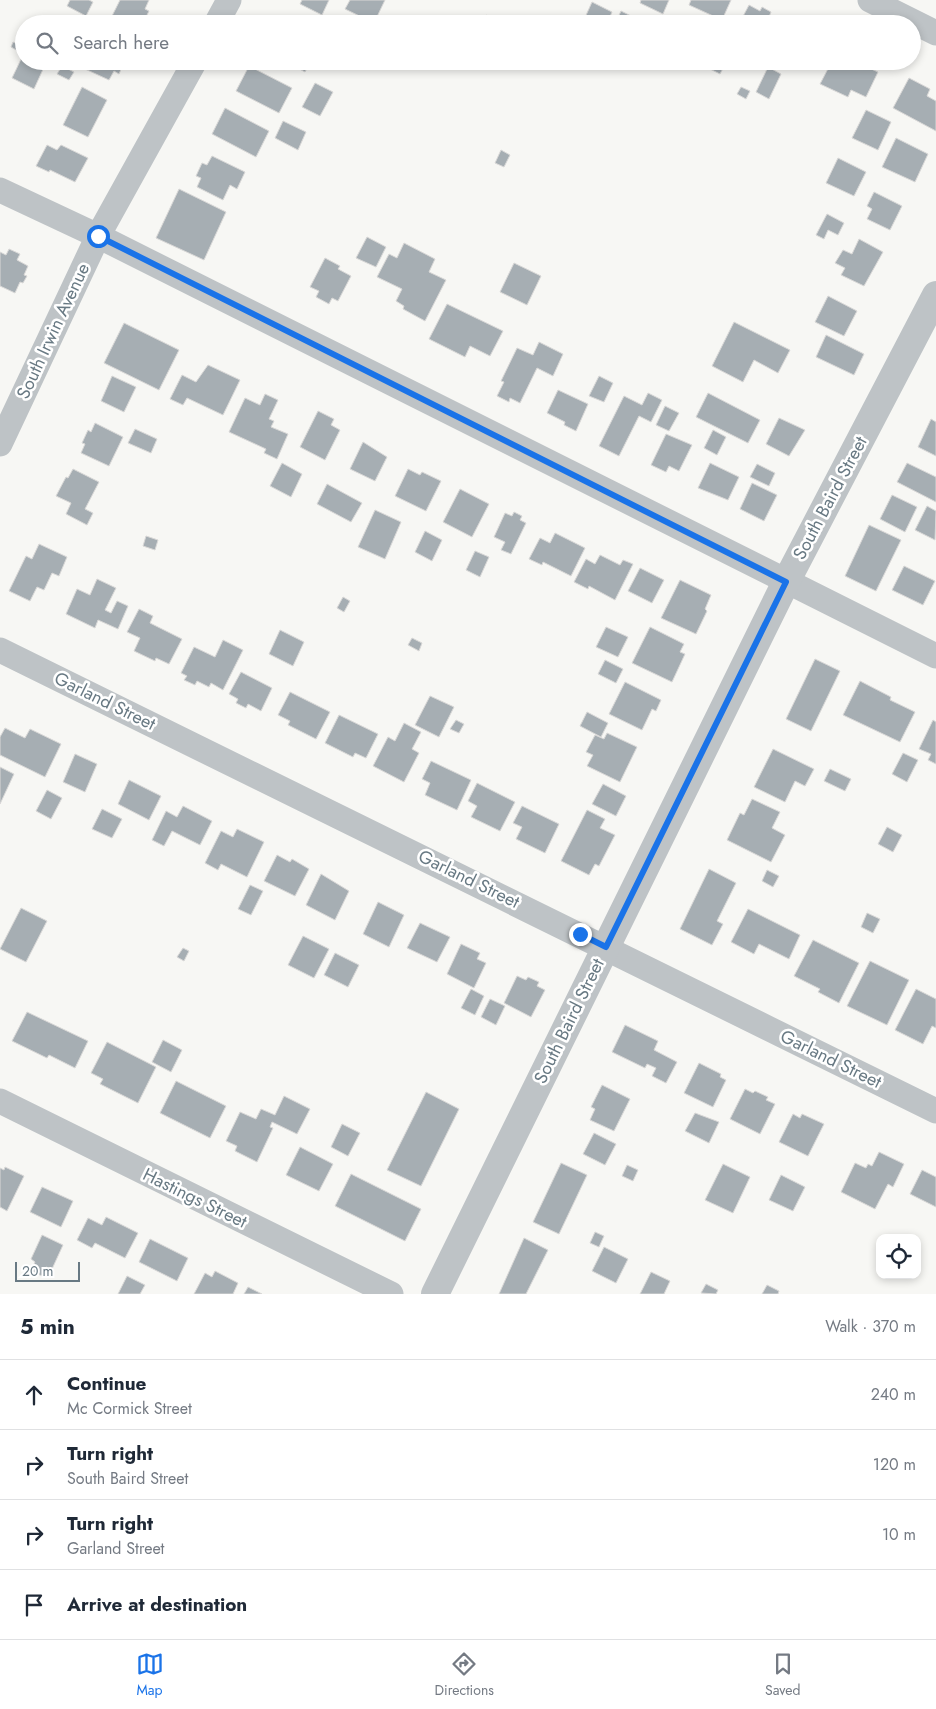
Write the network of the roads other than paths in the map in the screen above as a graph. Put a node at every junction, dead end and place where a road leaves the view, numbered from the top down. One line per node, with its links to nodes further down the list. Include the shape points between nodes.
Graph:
1 (229, 0): 3 (street)
2 (870, 0): 4 (street)
3 (221, 15)
4 (900, 15)
5 (921, 26): 6 (street)
6 (936, 33)
7 (190, 70): 9 (street, South Irwin Avenue)
8 (0, 190): 9 (street)
9 (98, 236): 11 (street, South Irwin Avenue); 12 (street)
10 (936, 295): 12 (street, South Baird Street)
11 (0, 444)
12 (786, 582): 14 (street); 15 (street, South Baird Street)
13 (0, 650): 15 (street, Garland Street)
14 (936, 656)
15 (606, 947): 17 (street, Garland Street); 19 (street, South Baird Street)
16 (0, 1101): 18 (street, Hastings Street)
17 (936, 1111)
18 (391, 1294)
19 (435, 1294)

